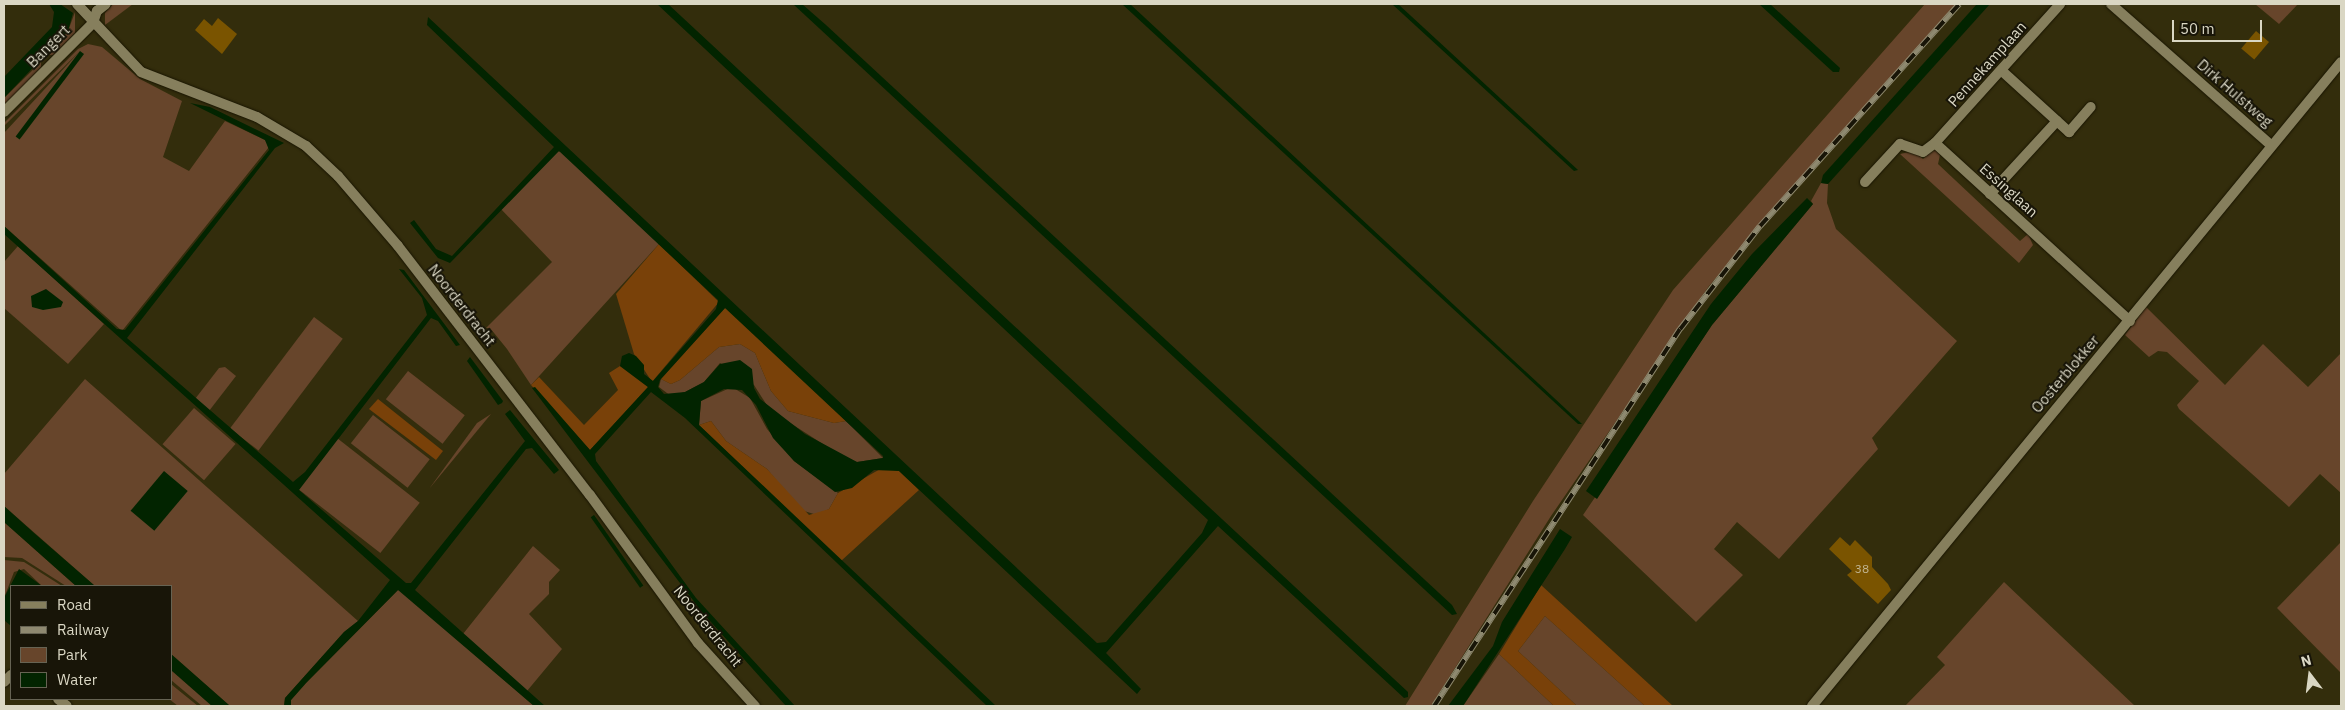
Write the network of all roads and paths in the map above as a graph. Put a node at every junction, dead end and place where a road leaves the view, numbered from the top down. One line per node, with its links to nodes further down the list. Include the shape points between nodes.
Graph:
1 (77, 4): 5 (street, Noorderdracht)
2 (106, 4): 5 (street, Bangert, via 97,11)
3 (2060, 4): 7 (street, Pennekamplaan)
4 (2111, 4): 12 (street, Dirk Hulstweg)
5 (93, 23): 9 (street, Bangert); 16 (street, Noorderdracht, via 141,72 257,117 306,146 326,164 415,268 698,643)
6 (2341, 62): 12 (street, Oosterblokker)
7 (2002, 70): 10 (street); 11 (street, Pennekamplaan)
8 (2091, 108): 10 (street, via 2069,132)
9 (4, 112)
10 (2057, 121): 14 (street)
11 (1935, 143): 13 (street, via 1923,152 1900,144); 14 (street, Essinglaan)
12 (2271, 145): 15 (street, Oosterblokker)
13 (1865, 182)
14 (1990, 194): 15 (street, Essinglaan)
15 (2130, 321): 17 (street, Oosterblokker)
16 (755, 706)
17 (1812, 706)

